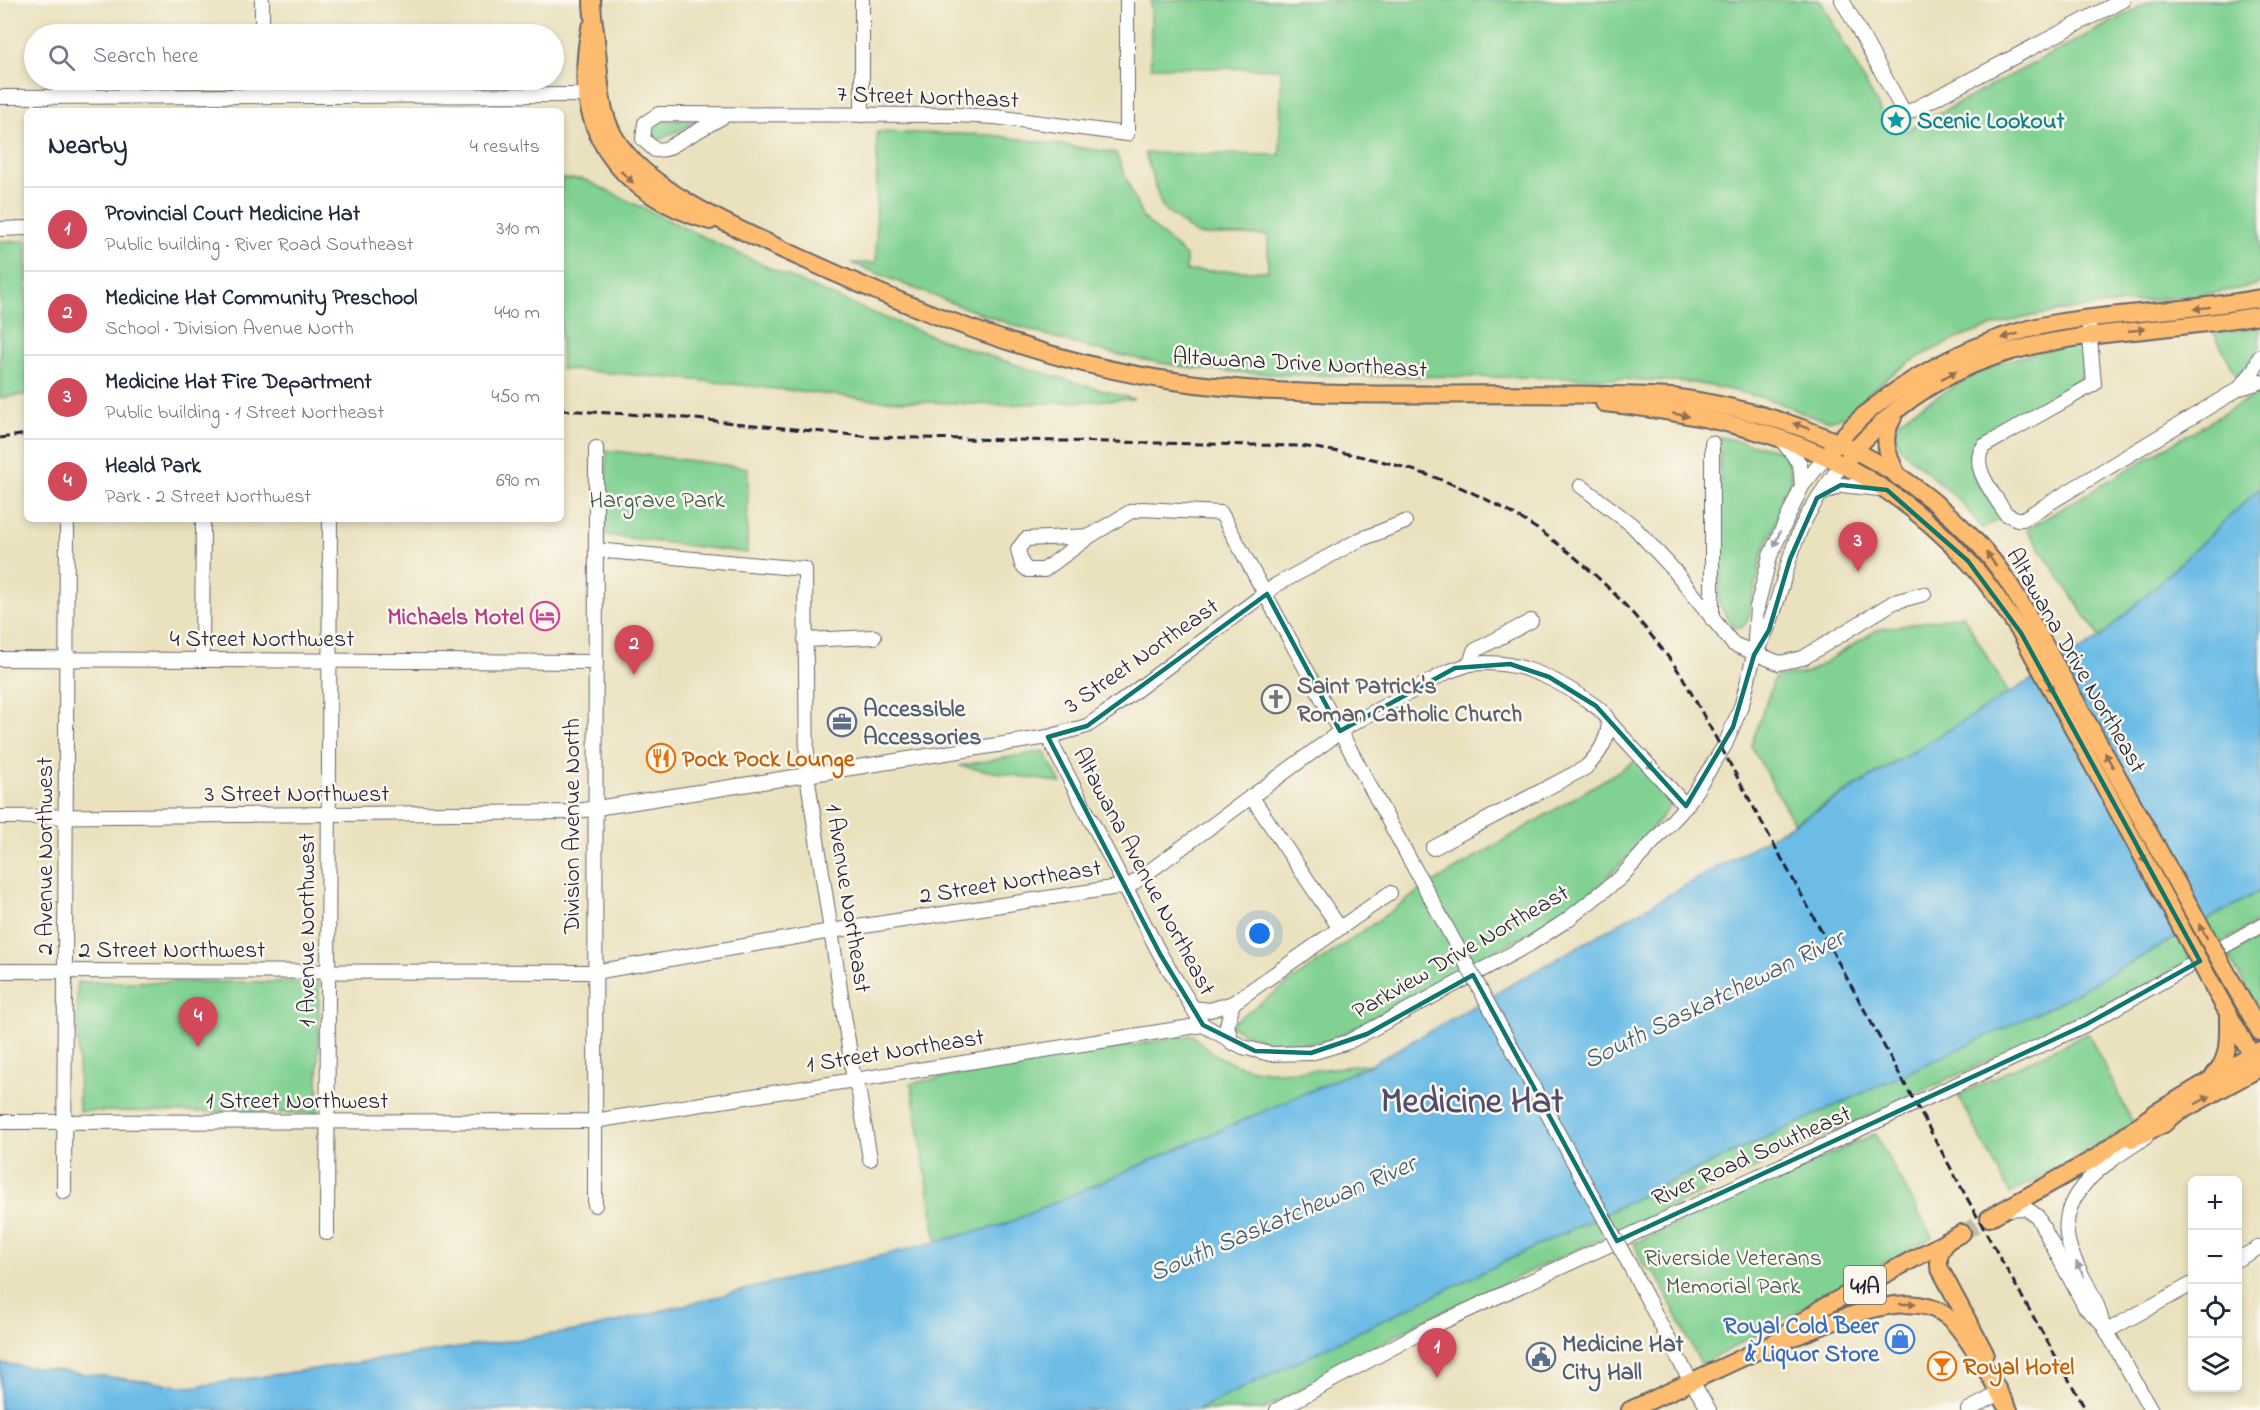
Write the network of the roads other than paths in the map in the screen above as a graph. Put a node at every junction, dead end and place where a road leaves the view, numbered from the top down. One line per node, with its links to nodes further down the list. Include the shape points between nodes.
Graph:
1 (262, 0): 7 (street)
2 (592, 0): 9 (main road, via 585,50)
3 (862, 0): 15 (street)
4 (1127, 0): 15 (street, 7 Street Northeast, via 1127,134 995,117)
5 (1842, 0): 6 (street, via 1905,114)
6 (2123, 0)
7 (262, 24)
8 (262, 90): 11 (street)
9 (594, 95): 11 (street); 24 (main road, Altawana Drive Northeast, via 610,159 645,191 675,209 738,229 939,316 1057,356 1138,375 1216,386 1315,392)
10 (94, 96): 11 (street); 12 (street); 13 (street)
11 (262, 96)
12 (0, 97)
13 (94, 108)
14 (726, 115): 14 (street, 7 Street Northeast, via 653,115 642,128 643,139 655,150 666,149); 15 (street, 7 Street Northeast)
15 (862, 115)
16 (24, 228): 17 (street)
17 (0, 229)
18 (2260, 298): 20 (main road, Parkview Drive Northeast, one-way to 20)
19 (2260, 315): 20 (main road, Parkview Drive Northeast, one-way to 19, via 2225,321)
20 (2089, 327): 23 (street, via 2094,384 1979,452 1978,467 2012,518 2023,519); 25 (main road, Parkview Drive Northeast, one-way to 20, via 1969,364); 27 (main road, Parkview Drive Northeast, one-way to 27, via 2053,324 1954,357 1918,376)
21 (2260, 356): 23 (street)
22 (2260, 382): 23 (street)
23 (2240, 388)
24 (1527, 395): 26 (main road, Altawana Drive Northeast, one-way to 26, via 1670,413); 27 (main road, Altawana Drive Northeast, one-way to 24, via 1776,417 1694,400 1626,394)
25 (1900, 407): 30 (main road, Parkview Drive Northeast); 33 (main road, via 1886,429 1884,442)
26 (1779, 436): 31 (main road, Altawana Drive Northeast); 35 (street, via 1800,464)
27 (1838, 440): 30 (main road, Altawana Drive Northeast); 31 (main road, Parkview Drive Northeast)
28 (1712, 443): 45 (street)
29 (596, 448): 42 (street, Division Avenue North)
30 (1854, 449): 32 (main road, Parkview Drive Northeast); 33 (main road, Altawana Drive Northeast)
31 (1827, 455): 32 (main road, Altawana Drive Northeast); 35 (street, Parkview Drive Northeast)
32 (1843, 464): 33 (main road, Altawana Drive Northeast); 36 (street, Parkview Drive Northeast)
33 (1893, 484): 36 (street, via 1841,485); 47 (main road, Altawana Drive Northeast, via 1952,516 1983,548 2011,585)
34 (1581, 486): 45 (street, via 1632,525)
35 (1802, 486): 50 (street, Parkview Drive Northeast, one-way to 50, via 1770,556 1757,607)
36 (1817, 498): 50 (street, Parkview Drive Northeast, via 1790,559 1769,630)
37 (67, 522): 52 (street, 2 Avenue Northwest)
38 (203, 522): 53 (street)
39 (330, 522): 54 (street, 1 Avenue Northwest)
40 (1405, 522): 43 (street, 3 Street Northeast, via 1359,540 1276,585)
41 (1090, 536): 41 (street, via 1026,539 1018,549 1019,557 1028,570 1044,570); 43 (street, via 1142,509 1221,513)
42 (596, 550): 49 (street, 1 Avenue Northeast, via 805,569); 55 (street, Division Avenue North)
43 (1267, 594): 58 (street); 59 (street, 3 Street Northeast, via 1086,726)
44 (1924, 594): 50 (street, via 1894,602 1803,658 1779,663)
45 (1712, 619): 50 (street, via 1733,644)
46 (1531, 621): 56 (street, 2 Street Northeast, via 1474,651)
47 (2028, 630): 79 (main road, Altawana Drive Northeast, one-way to 79, bridge); 81 (main road, Altawana Drive Northeast, one-way to 47, bridge)
48 (874, 637): 49 (street)
49 (805, 640): 60 (street, 1 Avenue Northeast)
50 (1754, 654): 62 (street, Parkview Drive Northeast, via 1742,704 1729,736)
51 (0, 659): 52 (street, 4 Street Northwest)
52 (67, 660): 53 (street, 4 Street Northwest); 64 (street, 2 Avenue Northwest)
53 (202, 660): 54 (street, 4 Street Northwest)
54 (329, 661): 55 (street, 4 Street Northwest); 65 (street, 1 Avenue Northwest)
55 (596, 662): 63 (street, Division Avenue North)
56 (1470, 664): 57 (street, via 1510,664 1538,672 1596,706); 58 (street, 2 Street Northeast, via 1447,672)
57 (1609, 722): 62 (street, one-way to 62); 67 (street, via 1600,752 1586,768)
58 (1340, 731): 61 (street, 2 Street Northeast); 105 (street, bridge)
59 (1048, 737): 60 (street, 3 Street Northeast); 68 (street, Altawana Avenue Northeast)
60 (807, 775): 63 (street, 3 Street Northeast); 72 (street, 1 Avenue Northeast)
61 (1251, 796): 68 (street, 2 Street Northeast); 70 (street)
62 (1686, 806): 82 (street, Parkview Drive Northeast, via 1620,878 1567,920 1376,1029 1330,1049 1287,1055)
63 (595, 809): 65 (street, 3 Street Northwest); 76 (street, Division Avenue North)
64 (66, 816): 65 (street, 3 Street Northwest); 66 (street, 3 Street Northwest); 74 (street, 2 Avenue Northwest)
65 (329, 816): 75 (street, 1 Avenue Northwest)
66 (0, 817)
67 (1433, 848)
68 (1125, 886): 72 (street, 2 Street Northeast); 78 (street, Altawana Avenue Northeast)
69 (1390, 893): 70 (street)
70 (1339, 927): 77 (street)
71 (2260, 928): 107 (street, River Road Southeast, via 2085,1025 1425,1330)
72 (831, 931): 76 (street, 2 Street Northeast); 85 (street, 1 Avenue Northeast)
73 (0, 971): 74 (street, 2 Street Northwest)
74 (66, 971): 75 (street, 2 Street Northwest); 88 (street, 2 Avenue Northwest)
75 (328, 971): 76 (street, 2 Street Northwest); 89 (street, 1 Avenue Northwest)
76 (595, 972): 86 (street, Division Avenue North)
77 (1233, 1003): 78 (street, via 1210,1010); 82 (street, via 1227,1019)
78 (1193, 1008): 80 (street, Altawana Avenue Northeast)
79 (2228, 1014): 83 (main road, Altawana Drive Northeast); 84 (main road, via 2227,1050 2220,1069)
80 (1203, 1025): 82 (street, Parkview Drive Northeast); 85 (street, 1 Street Northeast)
81 (2260, 1032)
82 (1232, 1043)
83 (2258, 1062): 84 (main road); 90 (main road, one-way to 83)
84 (2211, 1078): 91 (main road, via 2128,1131)
85 (854, 1080): 86 (street, 1 Street Northeast); 92 (street, 1 Avenue Northeast)
86 (594, 1121): 89 (street, 1 Street Northwest); 94 (street, Division Avenue North)
87 (0, 1122): 88 (street, 1 Street Northwest)
88 (64, 1122): 89 (street, 1 Street Northwest); 93 (street, 2 Avenue Northwest)
89 (328, 1122): 97 (street, 1 Avenue Northwest)
90 (2164, 1124): 91 (main road); 103 (street, one-way to 90, via 2098,1302 2070,1250 2070,1209 2078,1190 2092,1174)
91 (2097, 1157): 95 (main road)
92 (870, 1159)
93 (64, 1192)
94 (594, 1205)
95 (2007, 1209): 96 (main road); 103 (street, via 2025,1208 2037,1216 2085,1307)
96 (1989, 1218)
97 (327, 1233)
98 (1962, 1233): 99 (main road, 41A)
99 (1947, 1241): 104 (main road, 41A, via 1820,1309); 106 (main road, via 1939,1255 1939,1267 1994,1369)
100 (2260, 1247): 101 (street)
101 (2242, 1257)
102 (2188, 1286): 103 (street)
103 (2104, 1327): 112 (street)
104 (1772, 1344): 105 (main road, 41A); 106 (main road, one-way to 106, via 1884,1306 1919,1304 1935,1308 1951,1319)
105 (1693, 1382): 108 (main road, 41A); 109 (street)
106 (2000, 1393): 110 (street); 111 (main road)
107 (1277, 1410)
108 (1630, 1410)
109 (1709, 1410)
110 (1968, 1410)
111 (2009, 1410)
112 (2151, 1410)

